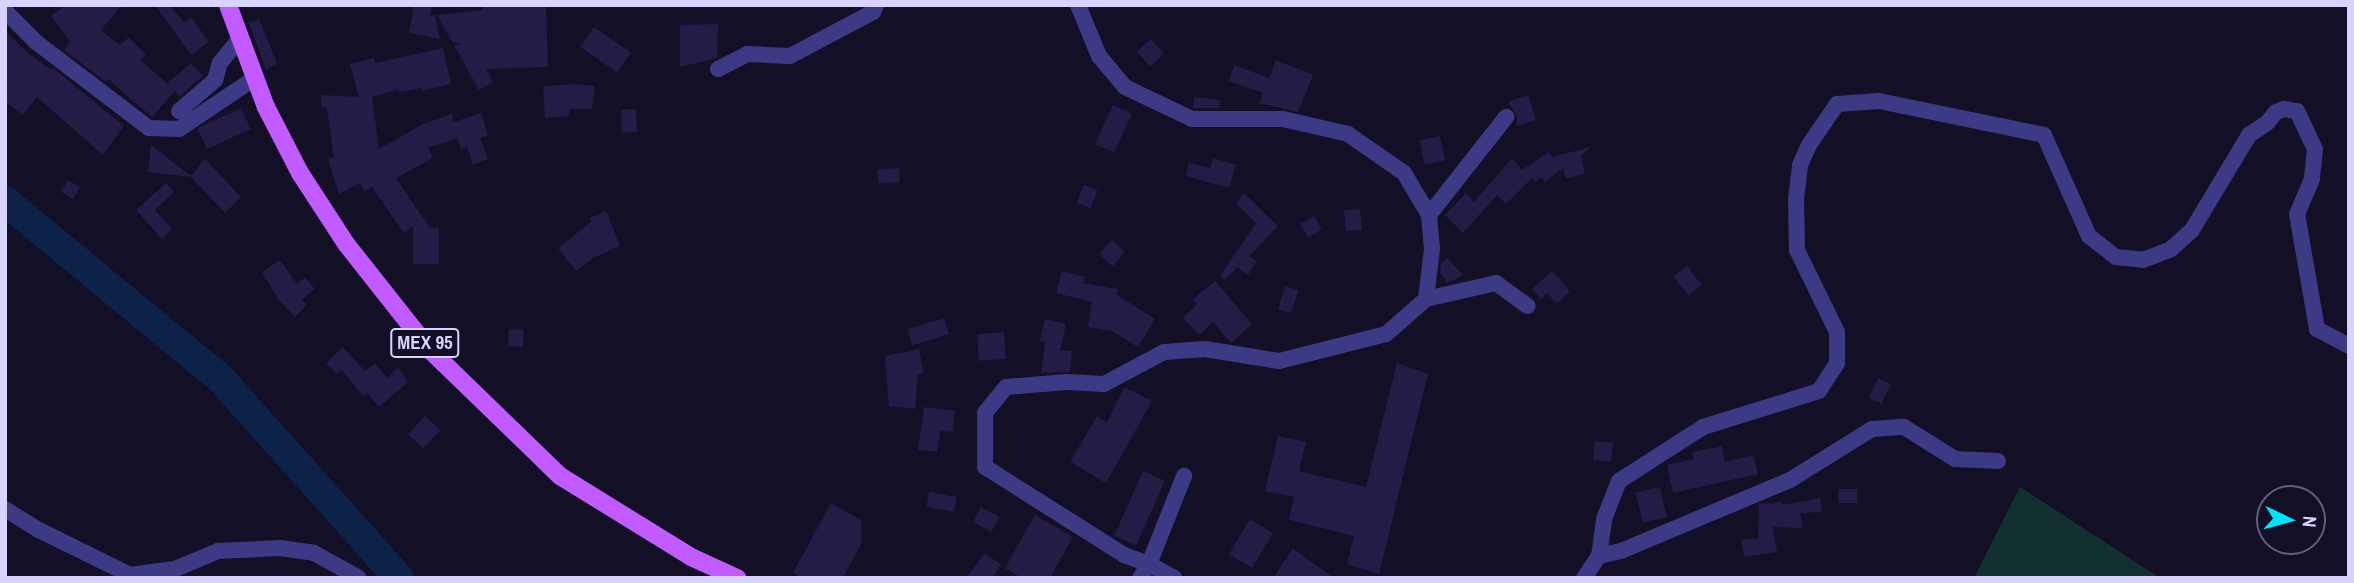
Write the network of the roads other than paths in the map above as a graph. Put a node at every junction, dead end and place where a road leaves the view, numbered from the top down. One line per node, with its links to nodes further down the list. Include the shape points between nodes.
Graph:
1 (228, 5): 5 (main road, MEX 95)
2 (876, 5): 6 (street, via 873,12 790,56 747,54)
3 (1078, 5): 10 (street, via 1098,56 1125,87 1192,119 1283,119 1348,134 1404,173)
4 (5, 11): 7 (street, via 36,42 149,128 179,129)
5 (240, 38): 7 (main road, MEX 95); 8 (street, via 220,63 215,80)
6 (718, 69)
7 (255, 78): 20 (main road, MEX 95, via 286,145 327,214 430,350 560,475 691,557)
8 (179, 111)
9 (1506, 117): 10 (street)
10 (1429, 215): 11 (street, via 1432,249)
11 (1426, 299): 12 (street, via 1496,283); 18 (street, via 1386,334 1279,360 1205,349 1164,352 1104,384 1006,387 985,413 985,467)
12 (1528, 306)
13 (2349, 346): 17 (street, via 2317,329 2297,214 2312,179 2315,149 2297,111 2276,112 2249,135 2192,230 2171,249 2143,260 2116,257 2089,236 2044,135 1879,101 1837,104 1800,165 1796,199 1797,250 1837,332 1837,363 1819,391 1703,427 1619,481 1604,519)
14 (1998, 461): 17 (street, via 1955,459 1904,427 1872,429 1790,480)
15 (1184, 476): 18 (street)
16 (5, 509): 19 (street, via 130,575 175,569 218,551 280,548 314,553)
17 (1599, 556): 22 (street)
18 (1145, 571): 21 (street)
19 (359, 578)
20 (737, 578)
21 (1174, 578)
22 (1584, 578)

